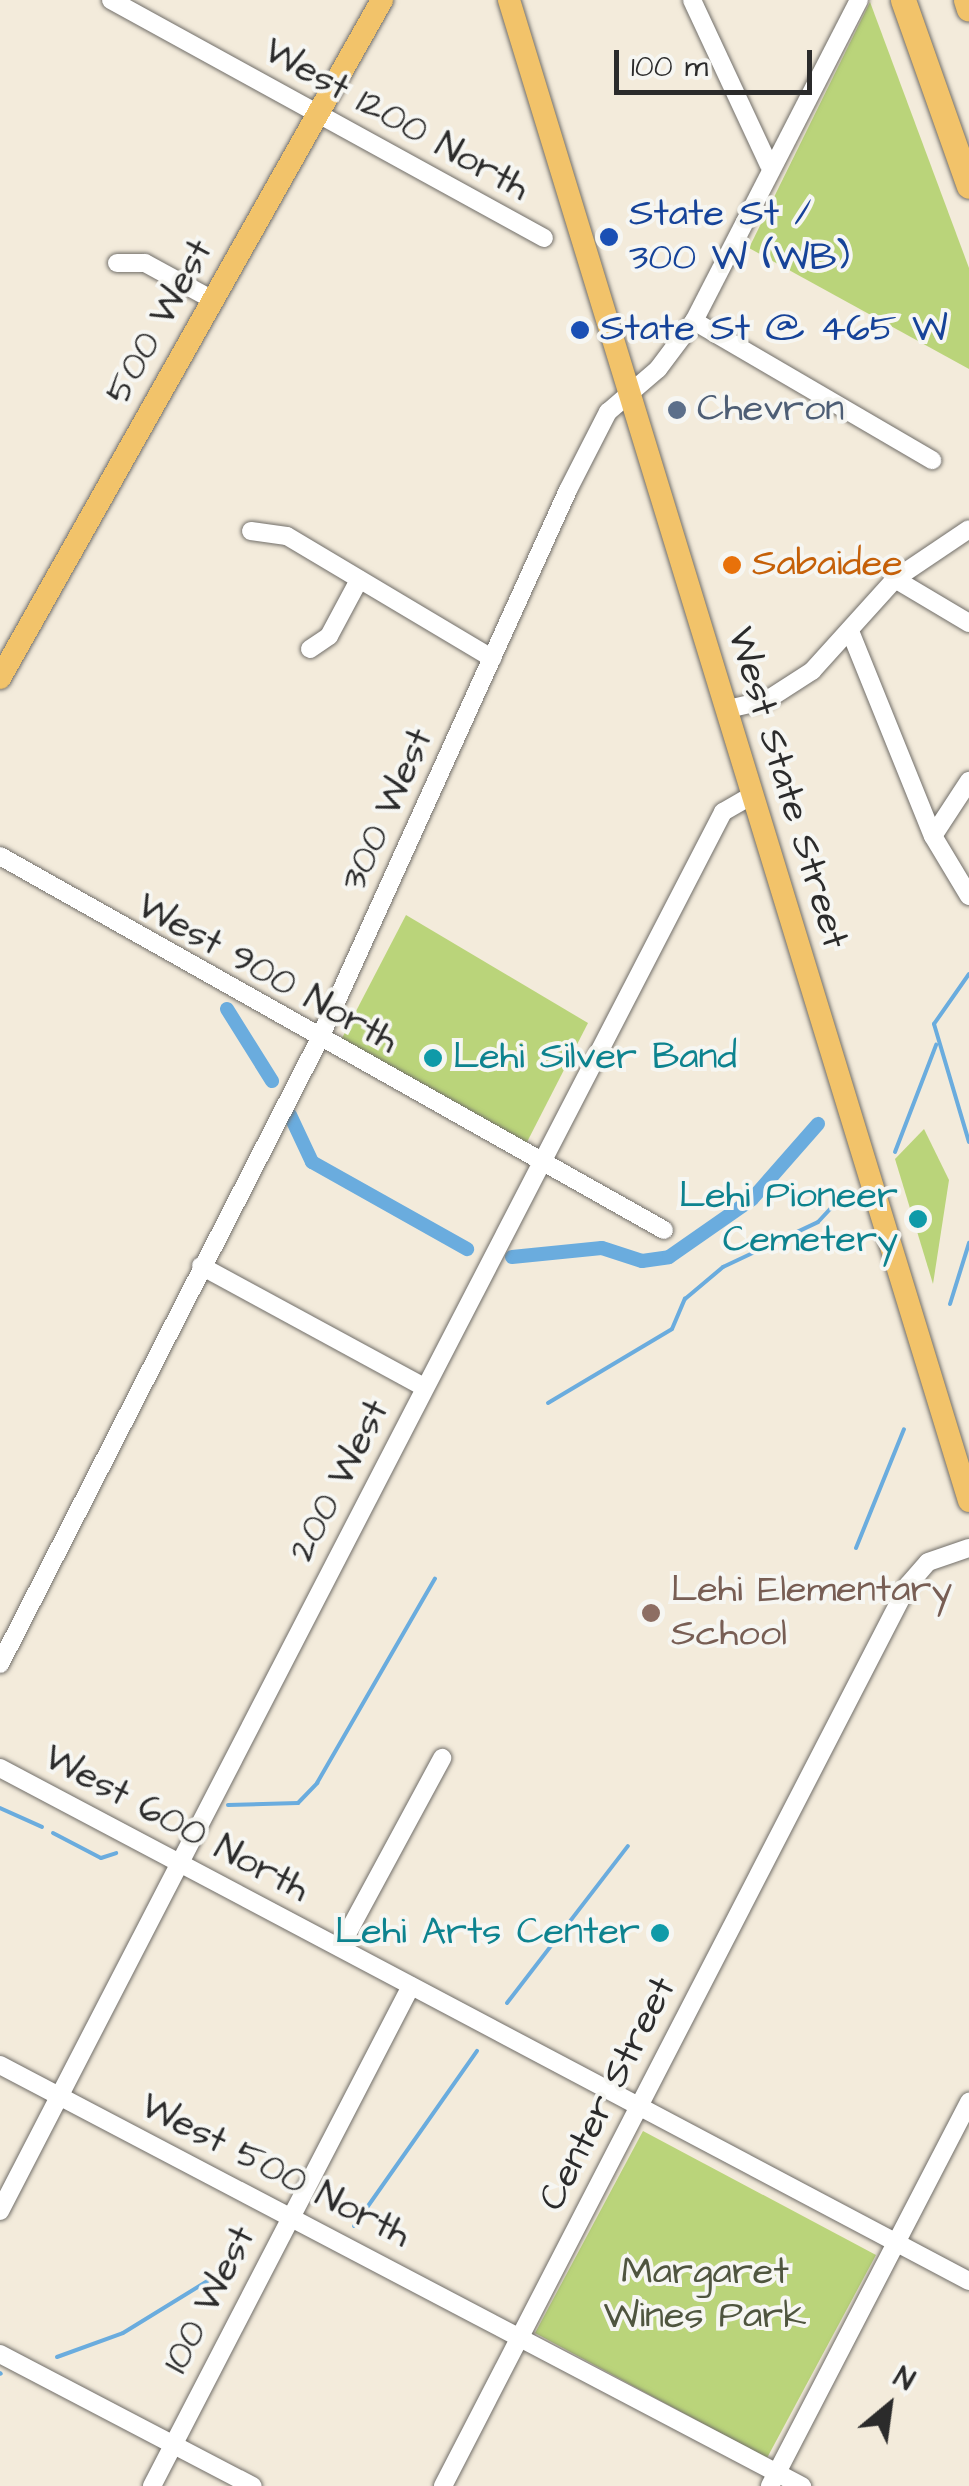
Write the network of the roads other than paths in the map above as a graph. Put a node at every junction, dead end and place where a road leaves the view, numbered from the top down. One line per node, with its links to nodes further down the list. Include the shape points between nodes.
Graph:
1 (111, 0): 9 (street, West 1200 North)
2 (382, 0): 9 (main road, 500 West)
3 (508, 0): 16 (main road, West State Street, via 595,270)
4 (858, 0): 10 (street, 300 West)
5 (966, 0): 8 (highway)
6 (696, 2): 10 (street)
7 (906, 8): 11 (highway)
8 (969, 9)
9 (316, 115): 12 (street, West 1200 North); 14 (main road, 500 West)
10 (769, 165): 15 (street, 300 West)
11 (969, 186)
12 (544, 238)
13 (116, 263): 14 (street, via 145,262)
14 (213, 300): 26 (main road, 500 West)
15 (694, 321): 16 (street, 300 West); 17 (street)
16 (624, 399): 25 (street, 300 West, via 608,412 568,490); 27 (main road, West State Street)
17 (932, 460)
18 (969, 529): 20 (street)
19 (251, 532): 21 (street, via 287,536)
20 (895, 578): 22 (street); 23 (street)
21 (359, 580): 24 (street, via 330,636); 25 (street)
22 (969, 623)
23 (850, 631): 27 (street, via 768,700); 30 (street)
24 (310, 649)
25 (492, 658): 33 (street, 300 West)
26 (0, 678)
27 (728, 709): 29 (main road, West State Street)
28 (969, 782): 30 (street)
29 (754, 795): 34 (street, 200 West, via 723,812); 38 (main road, West State Street)
30 (933, 836): 32 (street)
31 (0, 856): 33 (street, West 900 North)
32 (969, 896)
33 (318, 1042): 34 (street, West 900 North); 36 (street, 300 West)
34 (540, 1164): 35 (street, West 900 North); 37 (street, 200 West)
35 (664, 1230)
36 (201, 1266): 37 (street); 40 (street, 300 West)
37 (424, 1387): 43 (street, 200 West)
38 (969, 1501)
39 (969, 1548): 49 (street, Center Street, via 928,1562 908,1585)
40 (0, 1664)
41 (442, 1758): 44 (street)
42 (0, 1768): 43 (street, West 600 North)
43 (181, 1864): 44 (street, West 600 North); 47 (street, 200 West)
44 (340, 1947): 45 (street, West 600 North)
45 (411, 1986): 49 (street, West 600 North); 51 (street, 100 West)
46 (0, 2065): 47 (street, West 500 North)
47 (59, 2095): 50 (street, 200 West); 51 (street, West 500 North)
48 (969, 2102): 52 (street)
49 (639, 2107): 52 (street, West 600 North); 54 (street, Center Street)
50 (0, 2211)
51 (289, 2216): 54 (street, West 500 North); 56 (street, 100 West)
52 (895, 2242): 53 (street, West 600 North); 57 (street)
53 (969, 2282)
54 (521, 2335): 57 (street, West 500 North); 60 (street, Center Street)
55 (0, 2354): 56 (street)
56 (174, 2443): 58 (street, 100 West); 59 (street)
57 (773, 2479): 61 (street, West 500 North)
58 (152, 2486)
59 (252, 2486)
60 (443, 2486)
61 (802, 2486)

